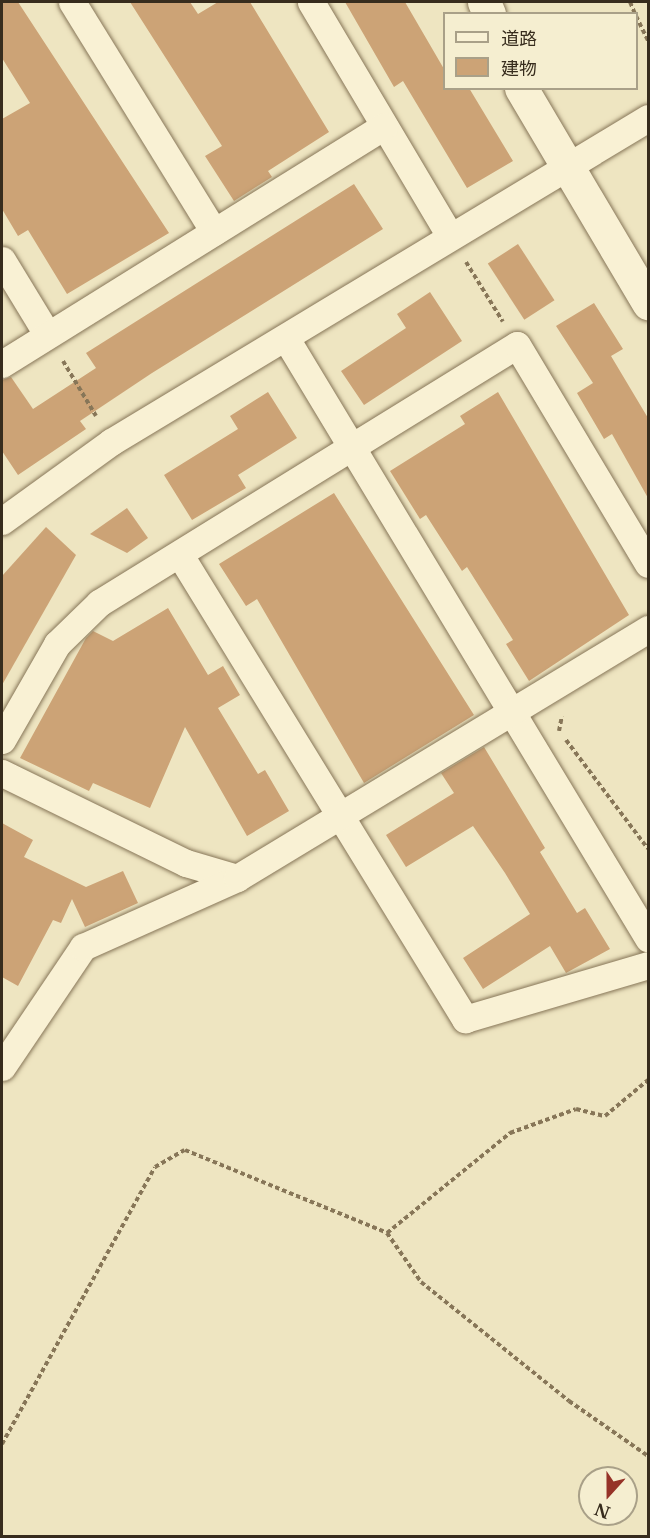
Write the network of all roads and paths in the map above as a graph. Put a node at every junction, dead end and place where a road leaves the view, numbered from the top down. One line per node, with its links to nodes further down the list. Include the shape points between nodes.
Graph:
1 (72, 2): 9 (street)
2 (311, 2): 7 (street)
3 (638, 19): 4 (path)
4 (648, 41)
5 (522, 90): 8 (street)
6 (648, 118): 8 (street)
7 (384, 126): 9 (street); 10 (street)
8 (569, 169): 10 (street); 12 (street)
9 (214, 232): 13 (street)
10 (450, 236): 14 (street); 15 (path)
11 (2, 260): 13 (street)
12 (648, 303)
13 (47, 334): 16 (street); 17 (path)
14 (286, 340): 17 (street); 18 (street)
15 (518, 345): 18 (street); 21 (street)
16 (2, 364)
17 (111, 442): 19 (street)
18 (351, 447): 20 (street); 24 (street)
19 (2, 521)
20 (180, 555): 25 (street, via 99,603 57,644); 27 (street)
21 (648, 564)
22 (648, 629): 24 (street)
23 (564, 711): 28 (path, via 558,730)
24 (511, 714): 27 (street); 30 (street)
25 (2, 740)
26 (2, 772): 29 (street, via 186,863)
27 (340, 815): 29 (street); 31 (street, via 465,1018)
28 (648, 849)
29 (237, 878): 32 (street, via 83,947)
30 (648, 938)
31 (648, 965)
32 (2, 1067)
33 (648, 1080): 34 (path, via 605,1116 576,1109 510,1133)
34 (387, 1233): 35 (path, via 185,1150 155,1167); 36 (path, via 421,1282 569,1401)
35 (2, 1444)
36 (648, 1456)

